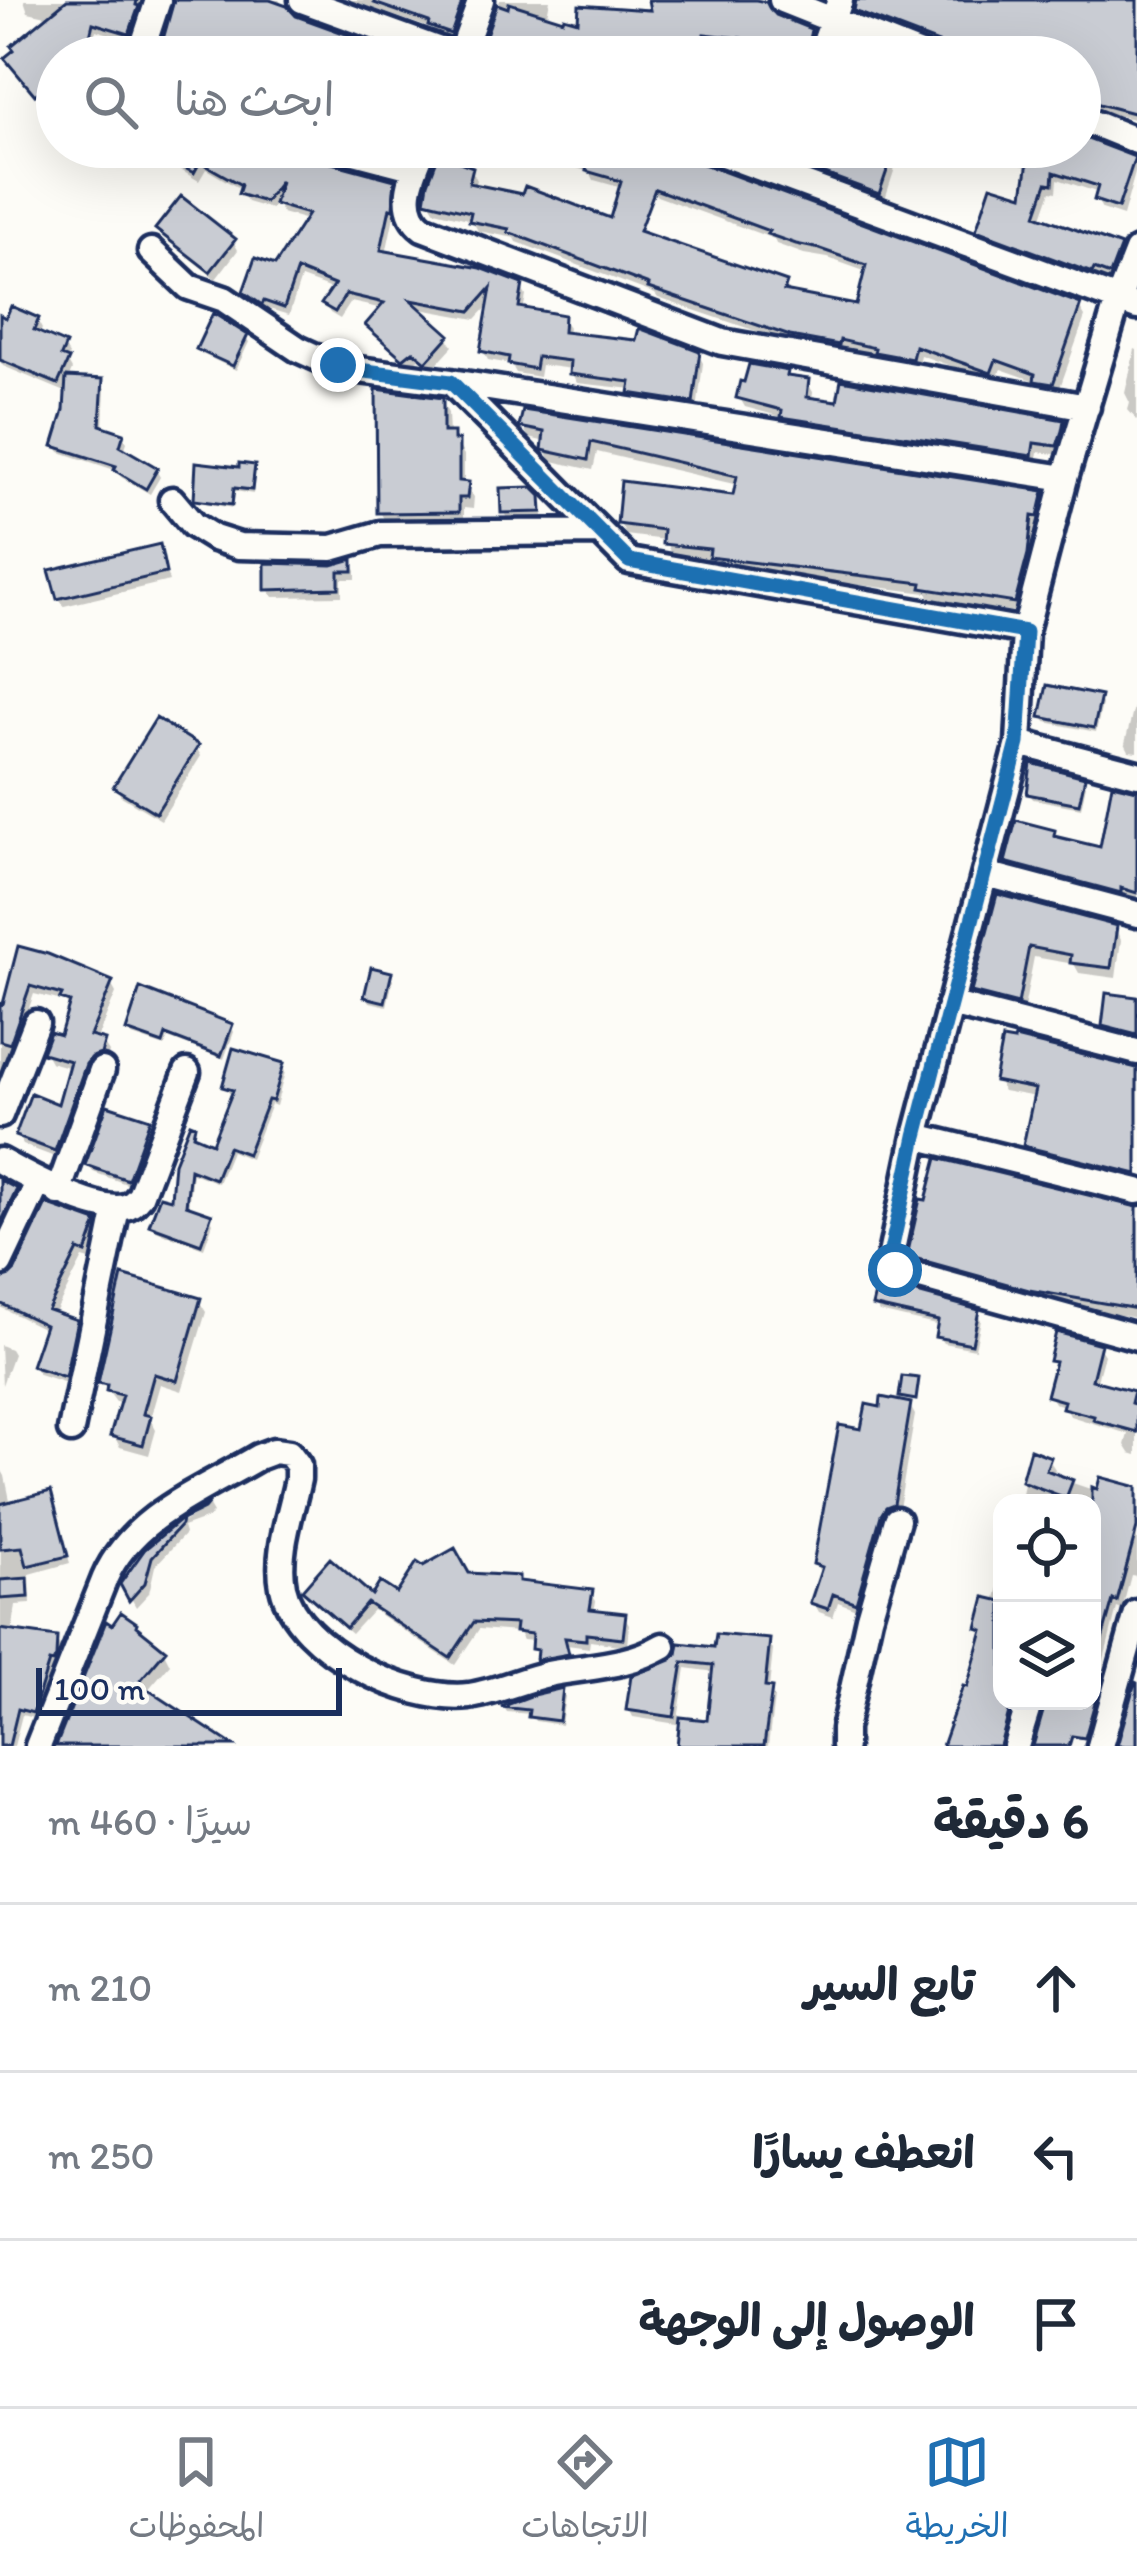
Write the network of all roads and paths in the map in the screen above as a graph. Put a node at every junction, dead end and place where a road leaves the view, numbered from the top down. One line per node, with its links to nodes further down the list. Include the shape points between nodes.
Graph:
1 (158, 0): 6 (street)
2 (481, 0): 8 (street)
3 (782, 0): 5 (street)
4 (311, 1): 7 (street)
5 (837, 10): 9 (street)
6 (146, 36)
7 (404, 36)
8 (468, 36)
9 (886, 36)
10 (1101, 126): 11 (street)
11 (1137, 140)
12 (416, 168): 20 (street, via 408,211 423,228 722,342)
13 (761, 168): 15 (street)
14 (779, 168): 15 (street)
15 (777, 174): 18 (street)
16 (1137, 250): 18 (street)
17 (151, 251): 19 (street, via 189,287 224,299 318,358)
18 (1127, 304): 20 (street)
19 (451, 382): 21 (street); 23 (street)
20 (1087, 407): 21 (street)
21 (1065, 478): 24 (street)
22 (172, 500): 23 (street, via 193,525 238,546 332,548 380,534)
23 (600, 532): 24 (street, via 629,561)
24 (1025, 632): 25 (street)
25 (1018, 743): 26 (street); 27 (street)
26 (1137, 774)
27 (986, 874): 28 (street); 29 (street)
28 (1137, 914)
29 (950, 1004): 31 (street); 35 (street)
30 (36, 1023): 34 (street)
31 (1137, 1052)
32 (102, 1070): 37 (street)
33 (188, 1072): 39 (street, via 140,1196)
34 (0, 1115)
35 (916, 1136): 38 (street); 41 (street, via 891,1268)
36 (0, 1161): 37 (street)
37 (48, 1187): 39 (street); 40 (street)
38 (1137, 1191)
39 (117, 1208): 42 (street)
40 (0, 1263)
41 (1137, 1337)
42 (71, 1430)
43 (897, 1520): 49 (street)
44 (1137, 1612): 46 (street)
45 (663, 1646): 48 (street, via 631,1661 471,1696 407,1689 360,1670 296,1616 284,1592 280,1568 298,1465 274,1451 146,1523 126,1543)
46 (1131, 1662): 51 (street)
47 (1027, 1710): 50 (street)
48 (38, 1746)
49 (844, 1746)
50 (1016, 1746)
51 (1100, 1746)

